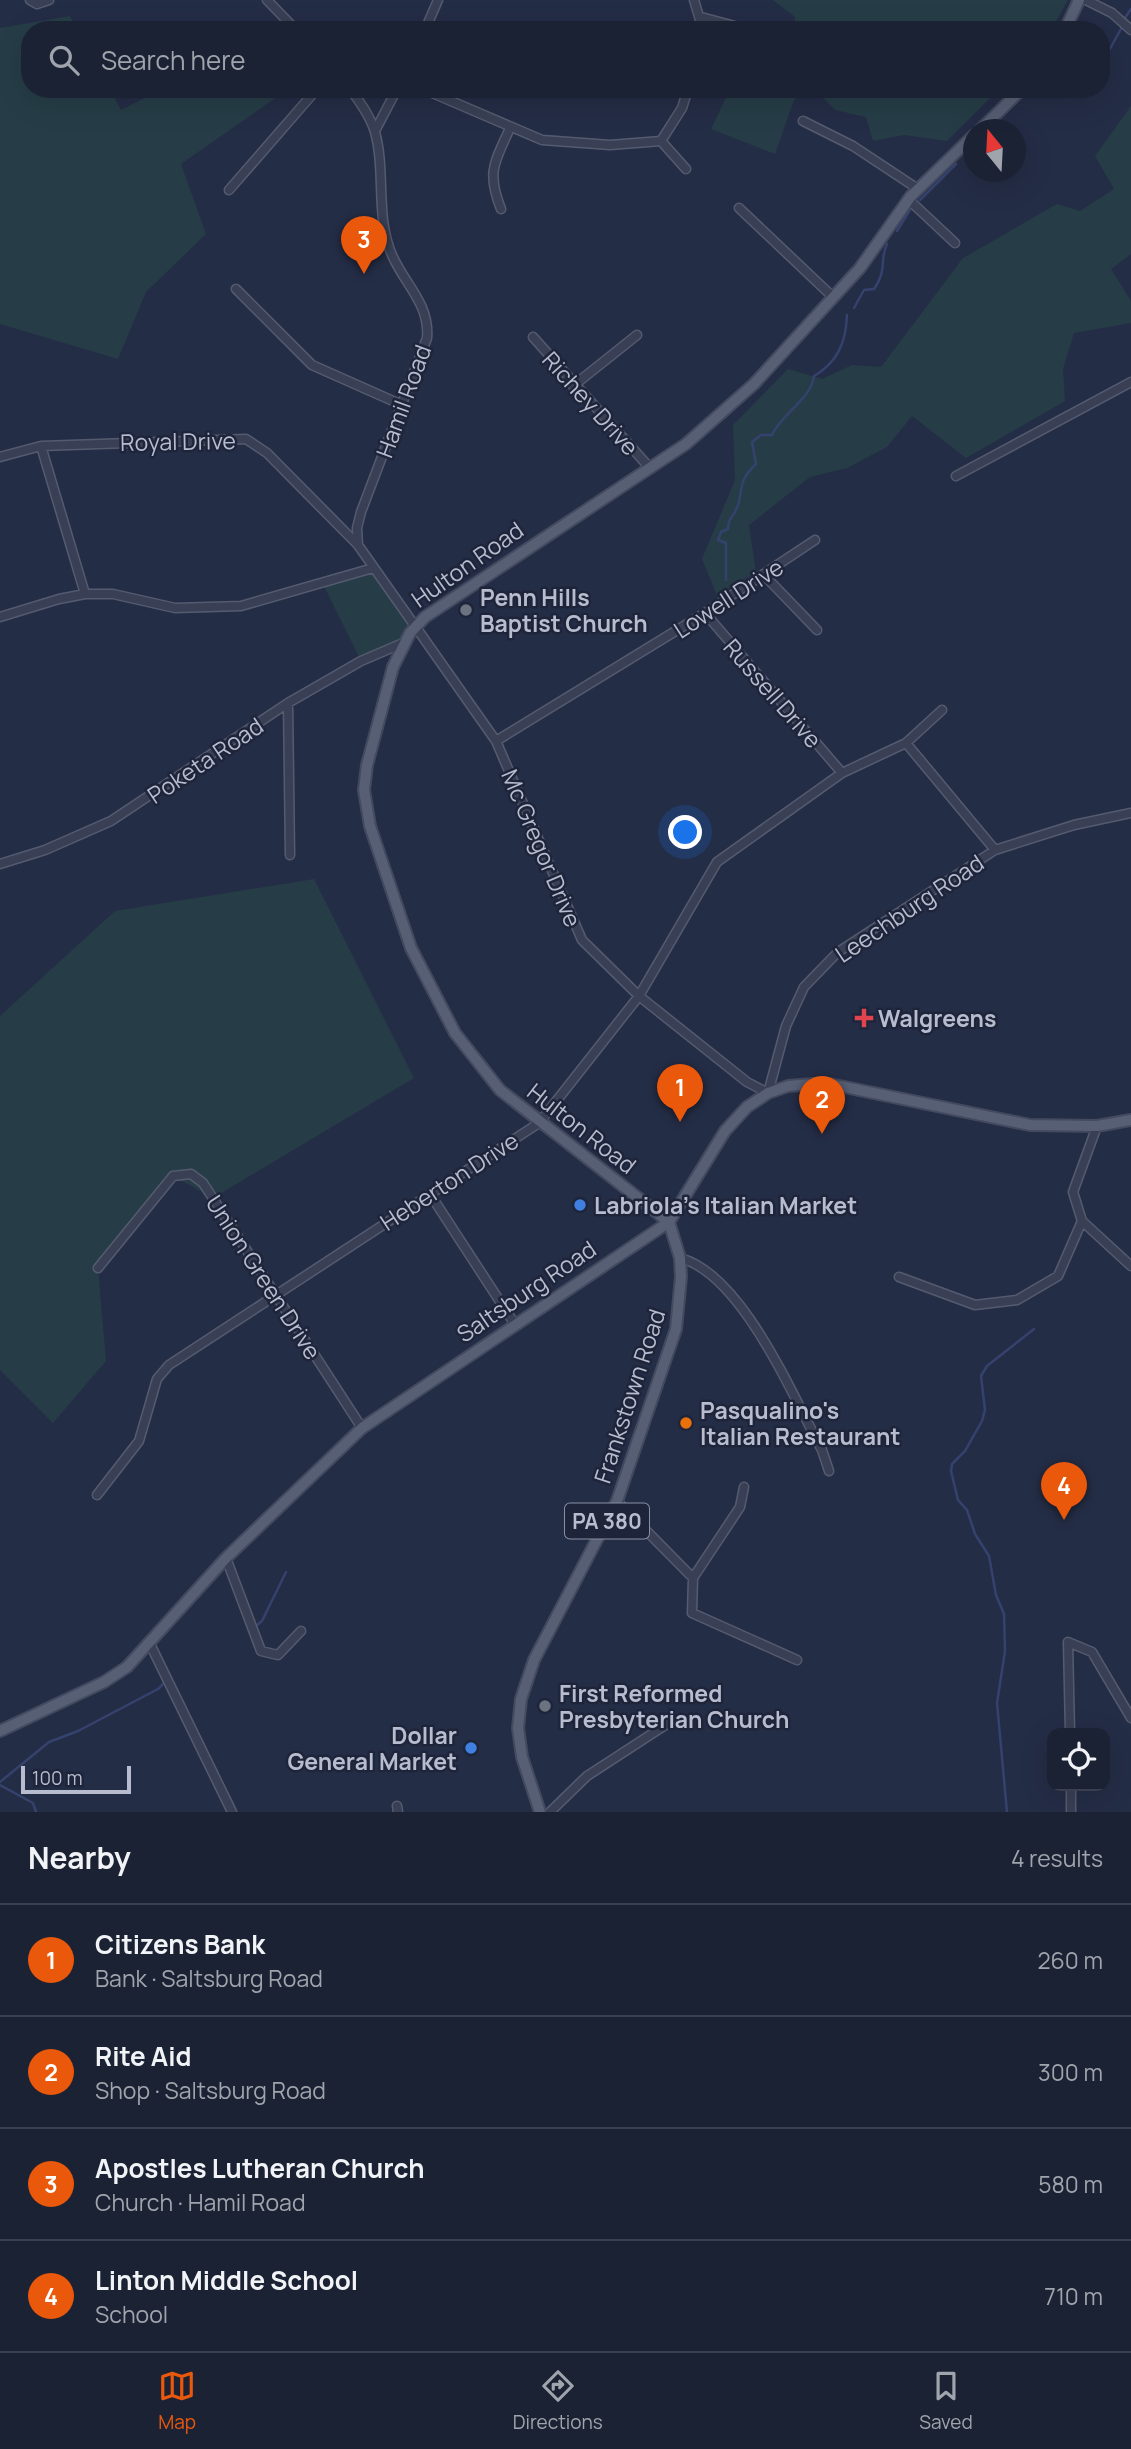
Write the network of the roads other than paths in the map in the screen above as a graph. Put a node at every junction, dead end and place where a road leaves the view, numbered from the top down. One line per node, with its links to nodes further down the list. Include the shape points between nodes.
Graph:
1 (48, 0): 7 (street)
2 (267, 0): 9 (street)
3 (438, 0): 10 (street)
4 (694, 0): 8 (street)
5 (1079, 0): 13 (main road)
6 (1086, 0): 14 (street, via 1112,13)
7 (33, 2)
8 (701, 17): 11 (street); 12 (street)
9 (287, 21)
10 (429, 21)
11 (702, 21)
12 (716, 21)
13 (1069, 21)
14 (1131, 30)
15 (309, 98): 29 (street)
16 (355, 98): 24 (street, Hamil Road)
17 (392, 98): 24 (street)
18 (443, 98): 23 (street)
19 (685, 98): 25 (street)
20 (1012, 98): 21 (main road)
21 (991, 119)
22 (803, 121): 28 (street, via 853,146)
23 (510, 128): 25 (street, via 542,140 610,145); 32 (street, via 492,170)
24 (375, 131): 40 (street, Hamil Road, via 383,226 392,255 424,307 428,322 427,338)
25 (661, 141): 27 (street)
26 (963, 145): 28 (main road, Hulton Road)
27 (686, 169)
28 (918, 188): 30 (main road, Hulton Road)
29 (229, 190)
30 (909, 200): 33 (street); 35 (main road, Hulton Road)
31 (739, 208): 35 (street)
32 (501, 209)
33 (955, 243)
34 (236, 289): 40 (street, via 312,365)
35 (834, 298): 43 (main road, Hulton Road, via 719,418)
36 (637, 335): 39 (street)
37 (533, 337): 39 (street, Richey Drive)
38 (1131, 382): 44 (street)
39 (573, 386): 43 (street, Richey Drive)
40 (402, 405): 46 (street, Hamil Road, via 361,512)
41 (41, 446): 42 (street, Royal Drive); 46 (street, Royal Drive, via 246,439 267,453); 49 (street)
42 (0, 457)
43 (649, 467): 52 (main road, Hulton Road)
44 (956, 475)
45 (815, 540): 48 (street, Lowell Drive)
46 (358, 545): 47 (street)
47 (373, 568): 49 (street, via 241,606 175,608 113,594); 52 (street)
48 (764, 575): 50 (street, Lowell Drive); 53 (street)
49 (85, 594): 51 (street)
50 (705, 614): 57 (street, Lowell Drive); 59 (street, Russell Drive)
51 (0, 617)
52 (416, 625): 54 (main road, Hulton Road); 57 (street, Mc Gregor Drive)
53 (817, 630)
54 (403, 643): 55 (street, Poketa Road); 67 (main road, Hulton Road, via 367,765 364,790 370,826 411,948 455,1033 500,1090)
55 (288, 703): 62 (street); 63 (street, Poketa Road, via 111,821)
56 (942, 710): 58 (street, Heberton Drive)
57 (496, 741): 64 (street, Mc Gregor Drive, via 582,940)
58 (906, 743): 59 (street, Heberton Drive); 61 (street)
59 (842, 773): 64 (street, Heberton Drive, via 717,862)
60 (1131, 813): 61 (street, Leechburg Road)
61 (996, 850): 65 (street, Leechburg Road, via 838,951 804,987 786,1026)
62 (290, 855)
63 (0, 864)
64 (639, 996): 65 (street, Mc Gregor Drive, via 747,1082); 67 (street, Heberton Drive)
65 (768, 1093): 68 (main road, Saltsburg Road, via 825,1083 1030,1125); 71 (main road, Saltsburg Road, via 725,1131)
66 (1131, 1120): 68 (main road, Saltsburg Road)
67 (539, 1122): 69 (street, Heberton Drive); 71 (main road, Hulton Road)
68 (1097, 1126): 70 (street, via 1073,1192)
69 (430, 1194): 76 (street, Heberton Drive); 77 (street)
70 (1082, 1221): 73 (street); 75 (street, via 1058,1276 1017,1300 975,1305)
71 (668, 1222): 72 (main road, Frankstown Road / PA 380); 77 (main road, Saltsburg Road)
72 (680, 1258): 79 (street, via 705,1267 748,1313); 82 (main road, Frankstown Road / PA 380, via 676,1329)
73 (1131, 1266)
74 (98, 1268): 76 (street, Union Green Drive, via 166,1183 173,1176 191,1174 203,1183)
75 (899, 1277)
76 (276, 1293): 78 (street, Union Green Drive); 81 (street, Heberton Drive, via 169,1364 157,1379 139,1441)
77 (514, 1323): 78 (main road, Saltsburg Road)
78 (362, 1428): 83 (main road, Saltsburg Road)
79 (829, 1471)
80 (744, 1487): 84 (street, via 740,1507)
81 (97, 1495)
82 (617, 1501): 84 (street); 94 (main road, Frankstown Road / PA 380, via 534,1660 521,1699 522,1757)
83 (226, 1558): 85 (street, via 261,1651 278,1656); 86 (main road, Saltsburg Road)
84 (693, 1578): 87 (street, via 692,1613)
85 (301, 1631)
86 (150, 1644): 91 (main road, Saltsburg Road, via 128,1667 104,1682); 93 (street)
87 (797, 1660)
88 (1131, 1718): 90 (street, via 1091,1651 1068,1642)
89 (667, 1724): 95 (street, via 587,1776)
90 (1070, 1728)
91 (0, 1731)
92 (1071, 1791): 96 (street)
93 (232, 1812)
94 (540, 1812)
95 (550, 1812)
96 (1071, 1812)

